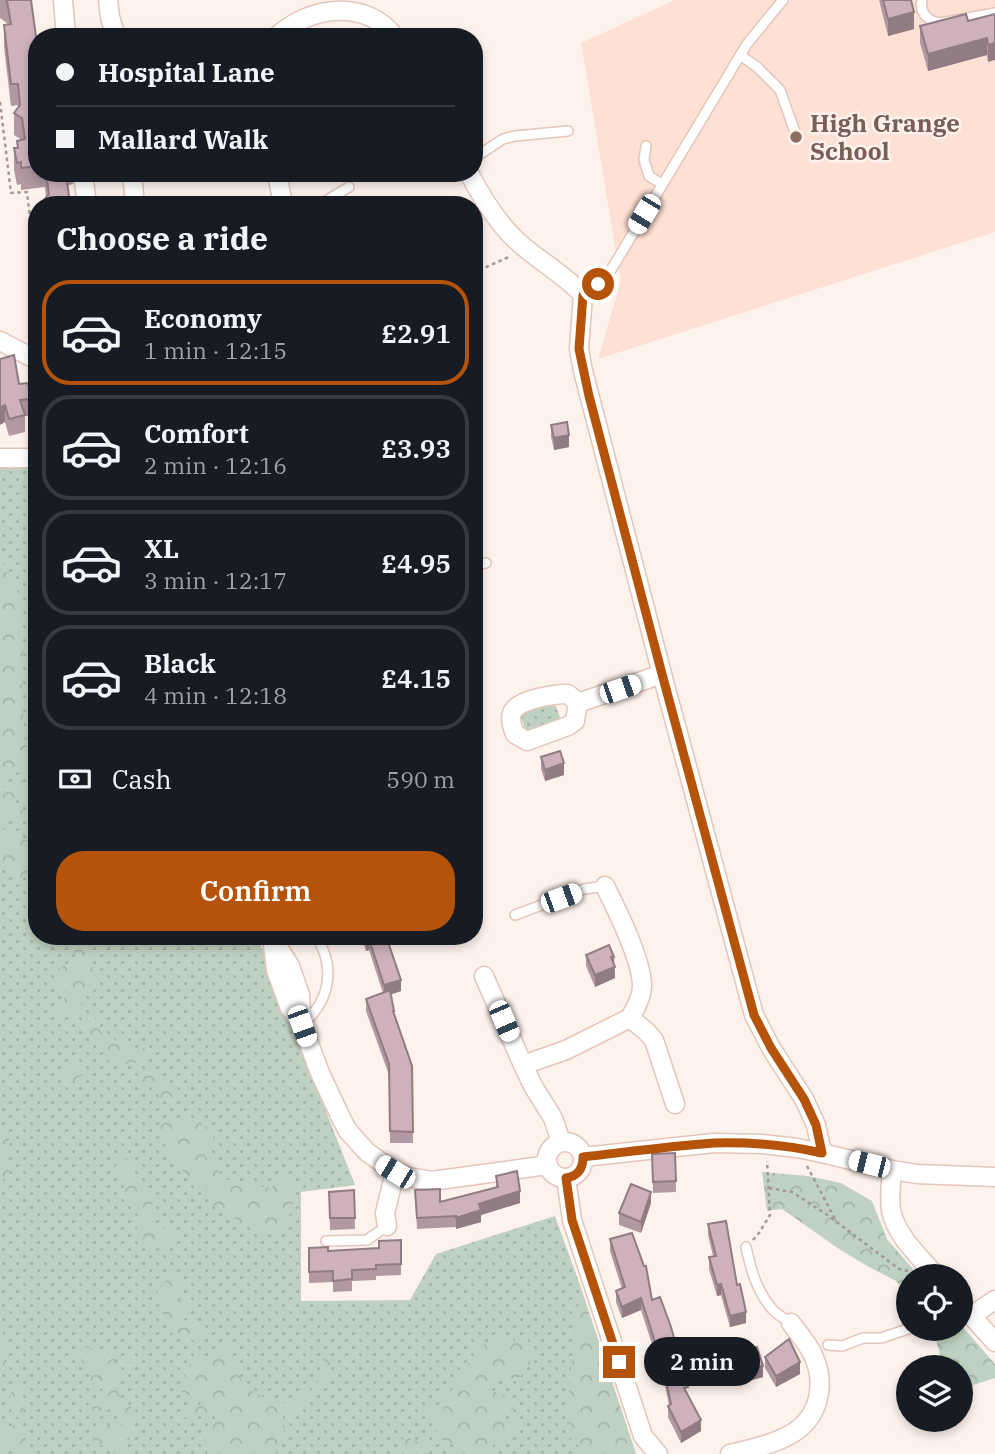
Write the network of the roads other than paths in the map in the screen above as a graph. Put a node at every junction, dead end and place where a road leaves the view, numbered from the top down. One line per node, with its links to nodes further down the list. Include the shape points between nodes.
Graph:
1 (62, 0): 6 (street)
2 (108, 0): 7 (street)
3 (783, 0): 10 (lane)
4 (922, 0): 5 (lane, via 923,13 940,23)
5 (995, 13)
6 (65, 28)
7 (113, 28)
8 (287, 28): 9 (street, via 305,14 339,2 368,8)
9 (389, 28)
10 (740, 55): 12 (lane, via 779,90); 15 (lane)
11 (568, 131): 14 (lane, via 515,136)
12 (795, 132)
13 (646, 146): 15 (lane, via 649,176)
14 (483, 152)
15 (662, 184): 19 (lane, via 611,270)
16 (349, 187): 17 (lane)
17 (334, 196)
18 (483, 198): 19 (street, via 516,241)
19 (583, 295): 26 (street, via 579,349 583,371)
20 (0, 341): 21 (street)
21 (28, 355)
22 (0, 458): 23 (street)
23 (28, 458)
24 (486, 563): 25 (lane)
25 (483, 564)
26 (662, 674): 27 (street); 38 (street, via 754,1015 816,1125)
27 (578, 703)
28 (606, 886): 29 (lane); 33 (street, via 640,970 641,993)
29 (515, 915)
30 (273, 945): 34 (street, via 276,970)
31 (320, 945): 34 (lane, via 327,962 326,989 313,1016)
32 (484, 976): 35 (street)
33 (631, 1018): 35 (street); 36 (street, via 654,1040)
34 (302, 1026): 42 (street, via 348,1131)
35 (523, 1065): 37 (street)
36 (675, 1104)
37 (561, 1142): 39 (street, via 573,1143); 40 (street, via 548,1153)
38 (814, 1151): 39 (street, via 714,1143); 41 (street)
39 (583, 1157): 44 (street, via 577,1174)
40 (548, 1165): 42 (street, via 432,1181); 44 (street, via 554,1175)
41 (892, 1170): 43 (street); 48 (street, via 890,1202 895,1222)
42 (395, 1172): 45 (street, via 385,1213)
43 (995, 1177)
44 (566, 1178): 56 (street, via 572,1220 643,1436)
45 (387, 1226): 46 (lane, via 367,1240)
46 (326, 1241)
47 (746, 1247): 52 (lane, via 763,1296)
48 (926, 1264)
49 (995, 1300): 50 (street)
50 (973, 1308)
51 (973, 1318): 54 (street)
52 (792, 1323): 55 (street)
53 (896, 1333): 55 (lane)
54 (995, 1342)
55 (820, 1350): 57 (street, via 818,1402 805,1423 779,1439)
56 (657, 1454)
57 (730, 1454)

